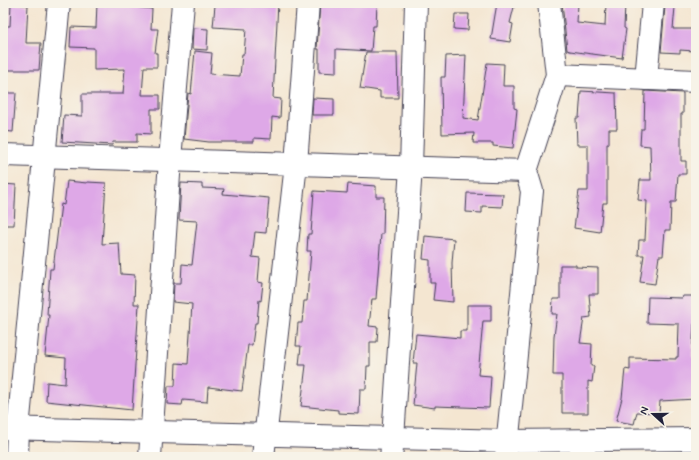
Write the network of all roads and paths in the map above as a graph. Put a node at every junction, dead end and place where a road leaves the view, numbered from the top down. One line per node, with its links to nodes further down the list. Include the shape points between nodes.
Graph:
1 (59, 3): 11 (street)
2 (183, 3): 12 (street)
3 (308, 3): 13 (street)
4 (416, 3): 14 (street)
5 (549, 3): 7 (street)
6 (653, 3): 8 (street)
7 (557, 75): 8 (street); 15 (street)
8 (646, 79): 9 (street)
9 (696, 81)
10 (3, 155): 11 (street)
11 (44, 156): 12 (street); 16 (street)
12 (170, 160): 13 (street); 17 (street)
13 (296, 164): 14 (street); 18 (street)
14 (410, 167): 15 (street); 20 (street)
15 (526, 171): 21 (street, via 532,191)
16 (10, 428): 17 (street); 22 (street)
17 (152, 432): 18 (street); 23 (street)
18 (264, 435): 20 (street); 24 (street)
19 (696, 439): 21 (street)
20 (392, 448): 21 (street)
21 (507, 449)
22 (16, 457)
23 (150, 457)
24 (263, 457)

